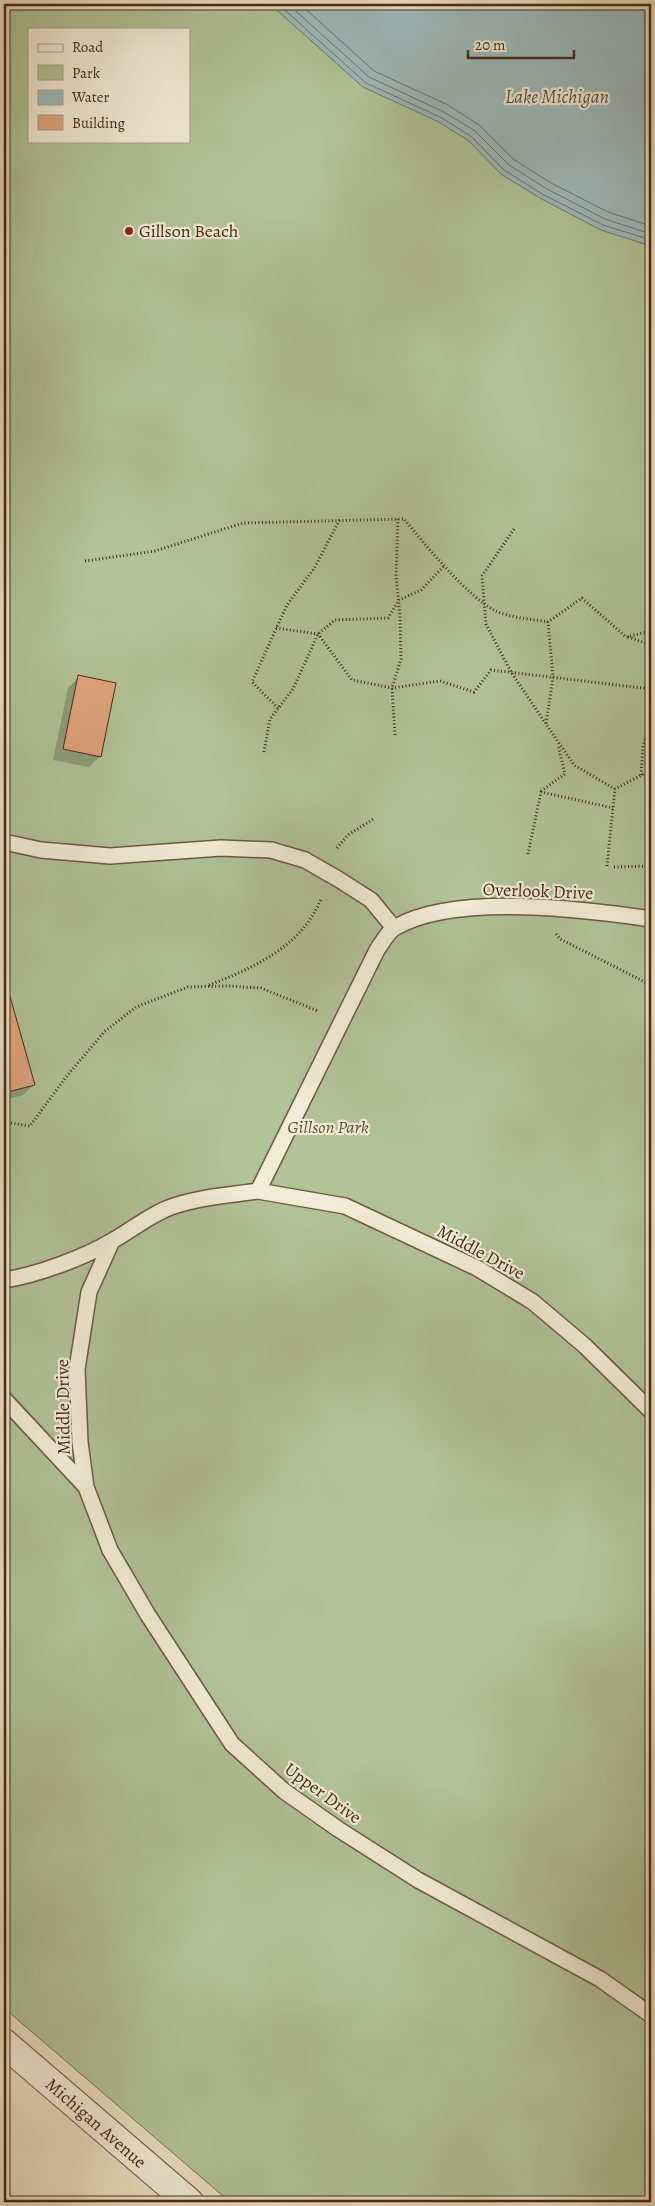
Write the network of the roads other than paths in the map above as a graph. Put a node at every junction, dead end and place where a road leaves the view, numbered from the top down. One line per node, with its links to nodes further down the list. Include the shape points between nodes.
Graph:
1 (4, 842): 3 (lane, via 41,850 110,856 221,848 271,850 304,860 371,900)
2 (651, 919): 3 (lane, Overlook Drive, via 612,913 492,905 422,914)
3 (394, 928): 4 (lane, Overlook Drive, via 376,950)
4 (258, 1191): 5 (lane, Middle Drive, via 212,1197 172,1207 134,1225); 8 (lane, Middle Drive, via 345,1206 477,1268 534,1302 585,1346)
5 (112, 1241): 6 (lane, Middle Drive, via 57,1266); 9 (lane, Middle Drive, via 89,1292 77,1369 80,1442)
6 (4, 1280)
7 (4, 1399): 9 (lane)
8 (651, 1411)
9 (86, 1487): 10 (lane, Upper Drive, via 110,1550 232,1744 284,1791 338,1829 418,1880 600,1979)
10 (651, 2015)
11 (4, 2043): 12 (street, Michigan Avenue)
12 (189, 2202)

